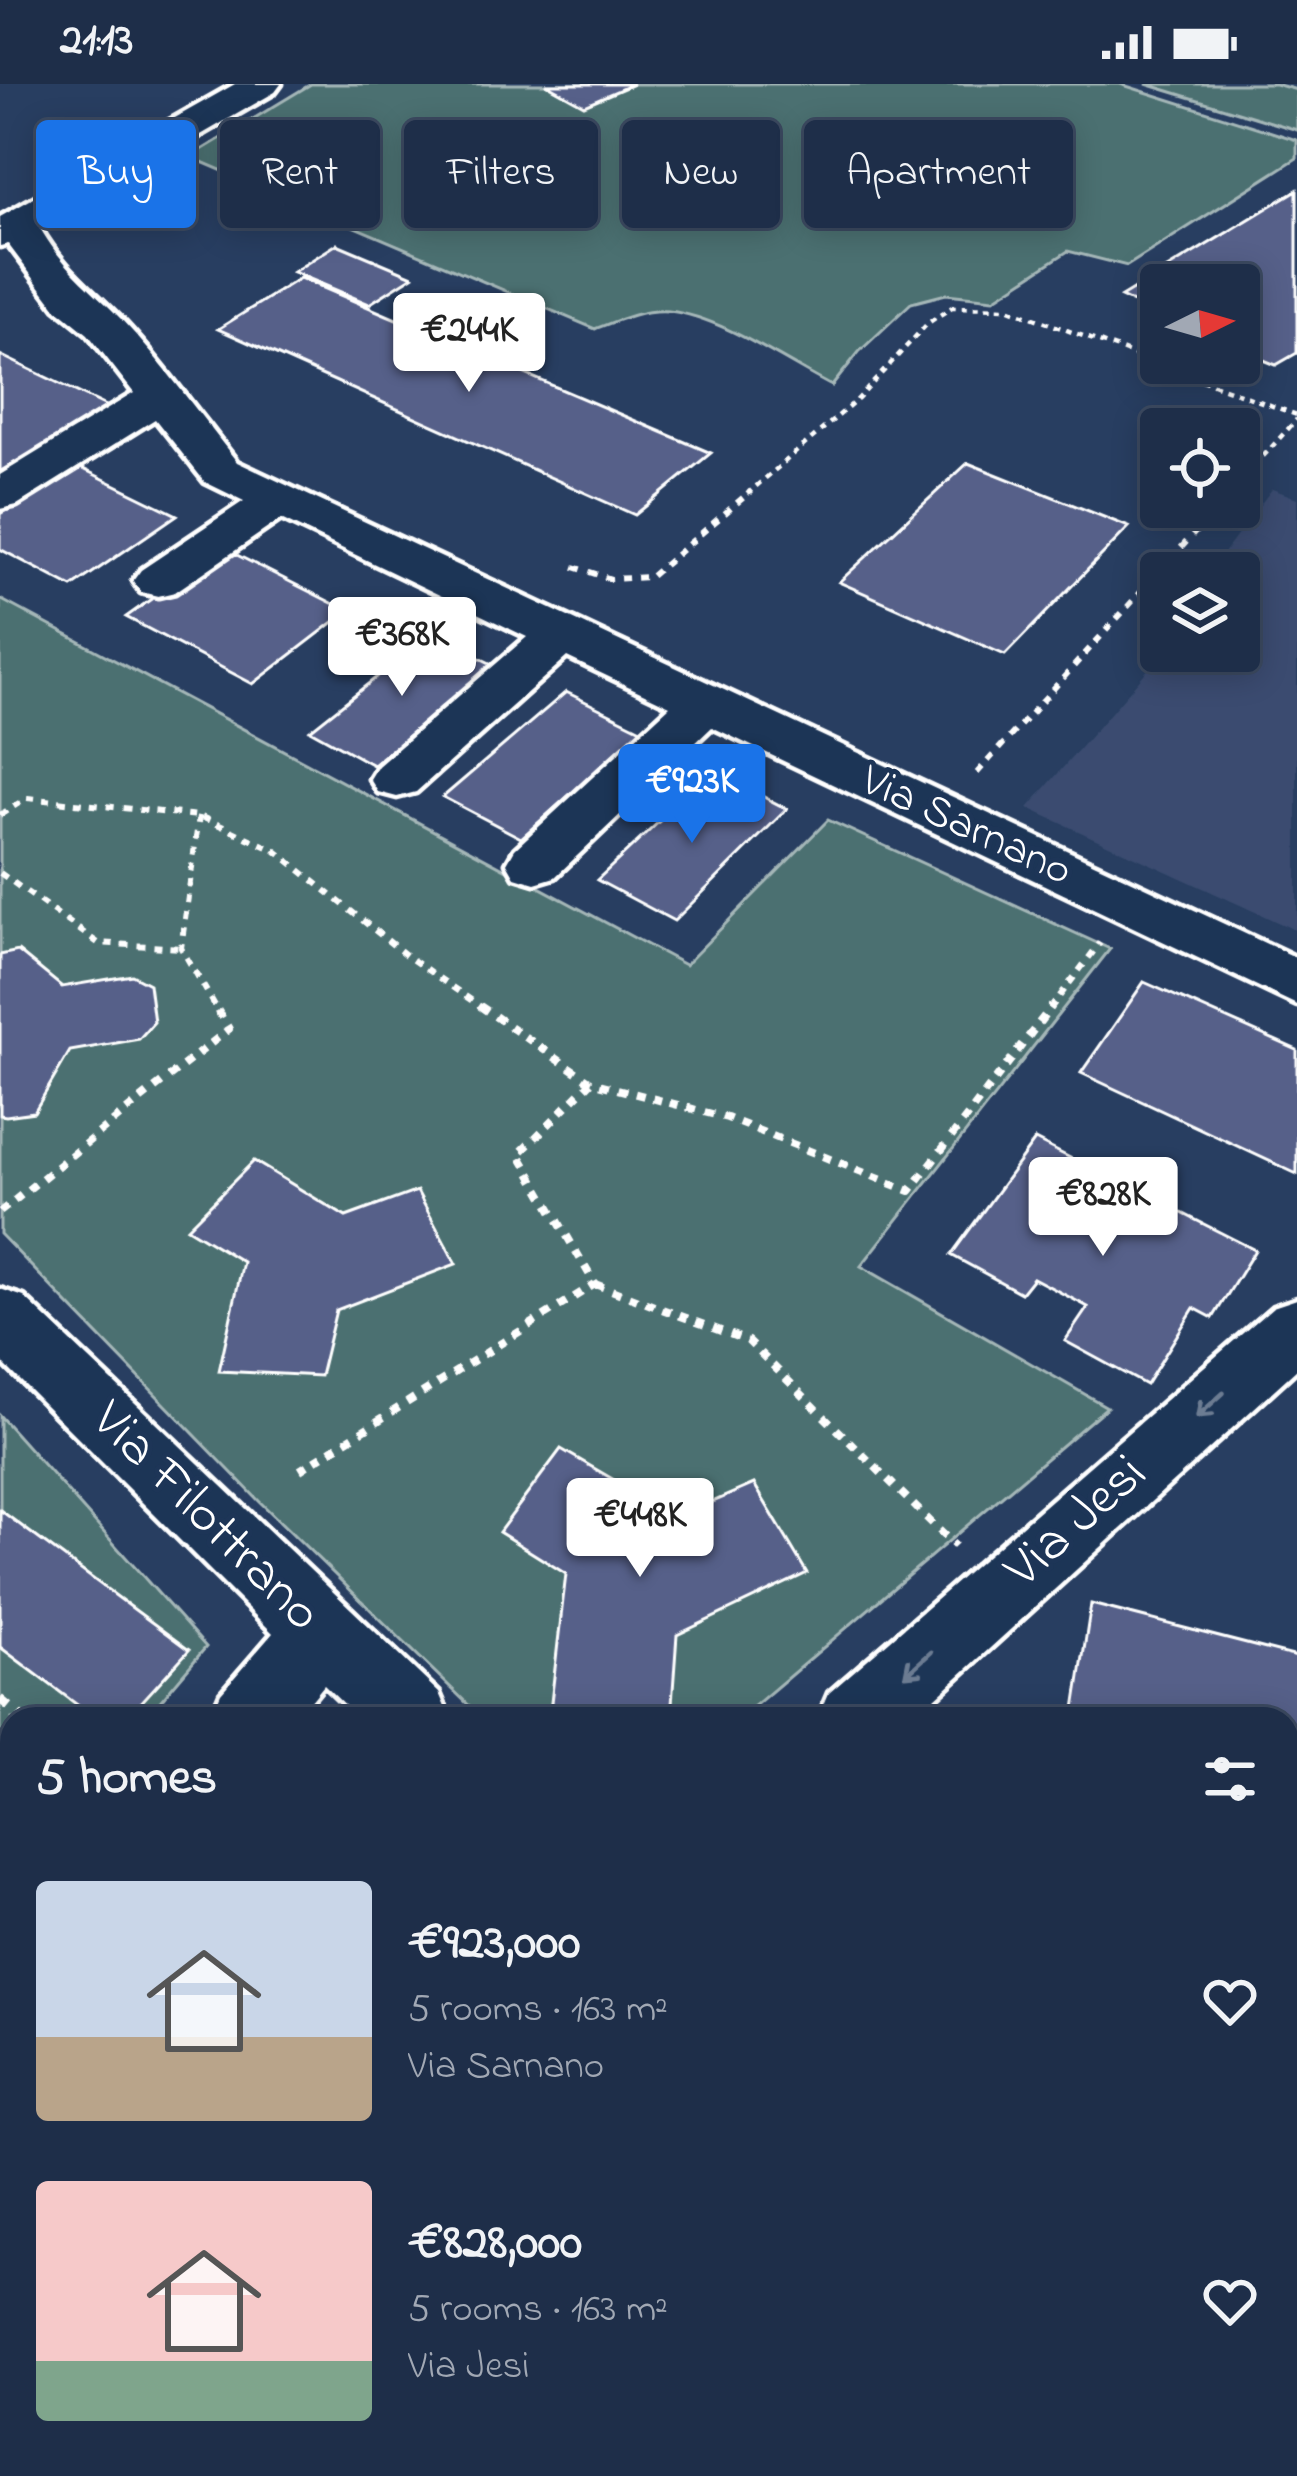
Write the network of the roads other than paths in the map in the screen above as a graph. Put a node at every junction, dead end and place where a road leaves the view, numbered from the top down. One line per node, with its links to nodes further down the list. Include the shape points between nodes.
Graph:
1 (262, 84): 2 (street)
2 (6, 225): 3 (street, Via Sarnano)
3 (160, 395): 4 (street); 5 (street, Via Sarnano, via 221,472)
4 (0, 495)
5 (278, 499): 6 (street); 7 (street, Via Sarnano)
6 (158, 581)
7 (562, 634): 8 (street, Via Sarnano); 9 (street)
8 (707, 702): 10 (street); 11 (street, Via Sarnano)
9 (397, 779)
10 (535, 863)
11 (1297, 983)
12 (0, 1317): 14 (street, Via Filottrano)
13 (1297, 1327): 17 (street, Via Jesi, one-way to 17)
14 (321, 1632): 15 (street); 16 (street, Via Filottrano)
15 (258, 1707)
16 (399, 1707)
17 (870, 1707)

